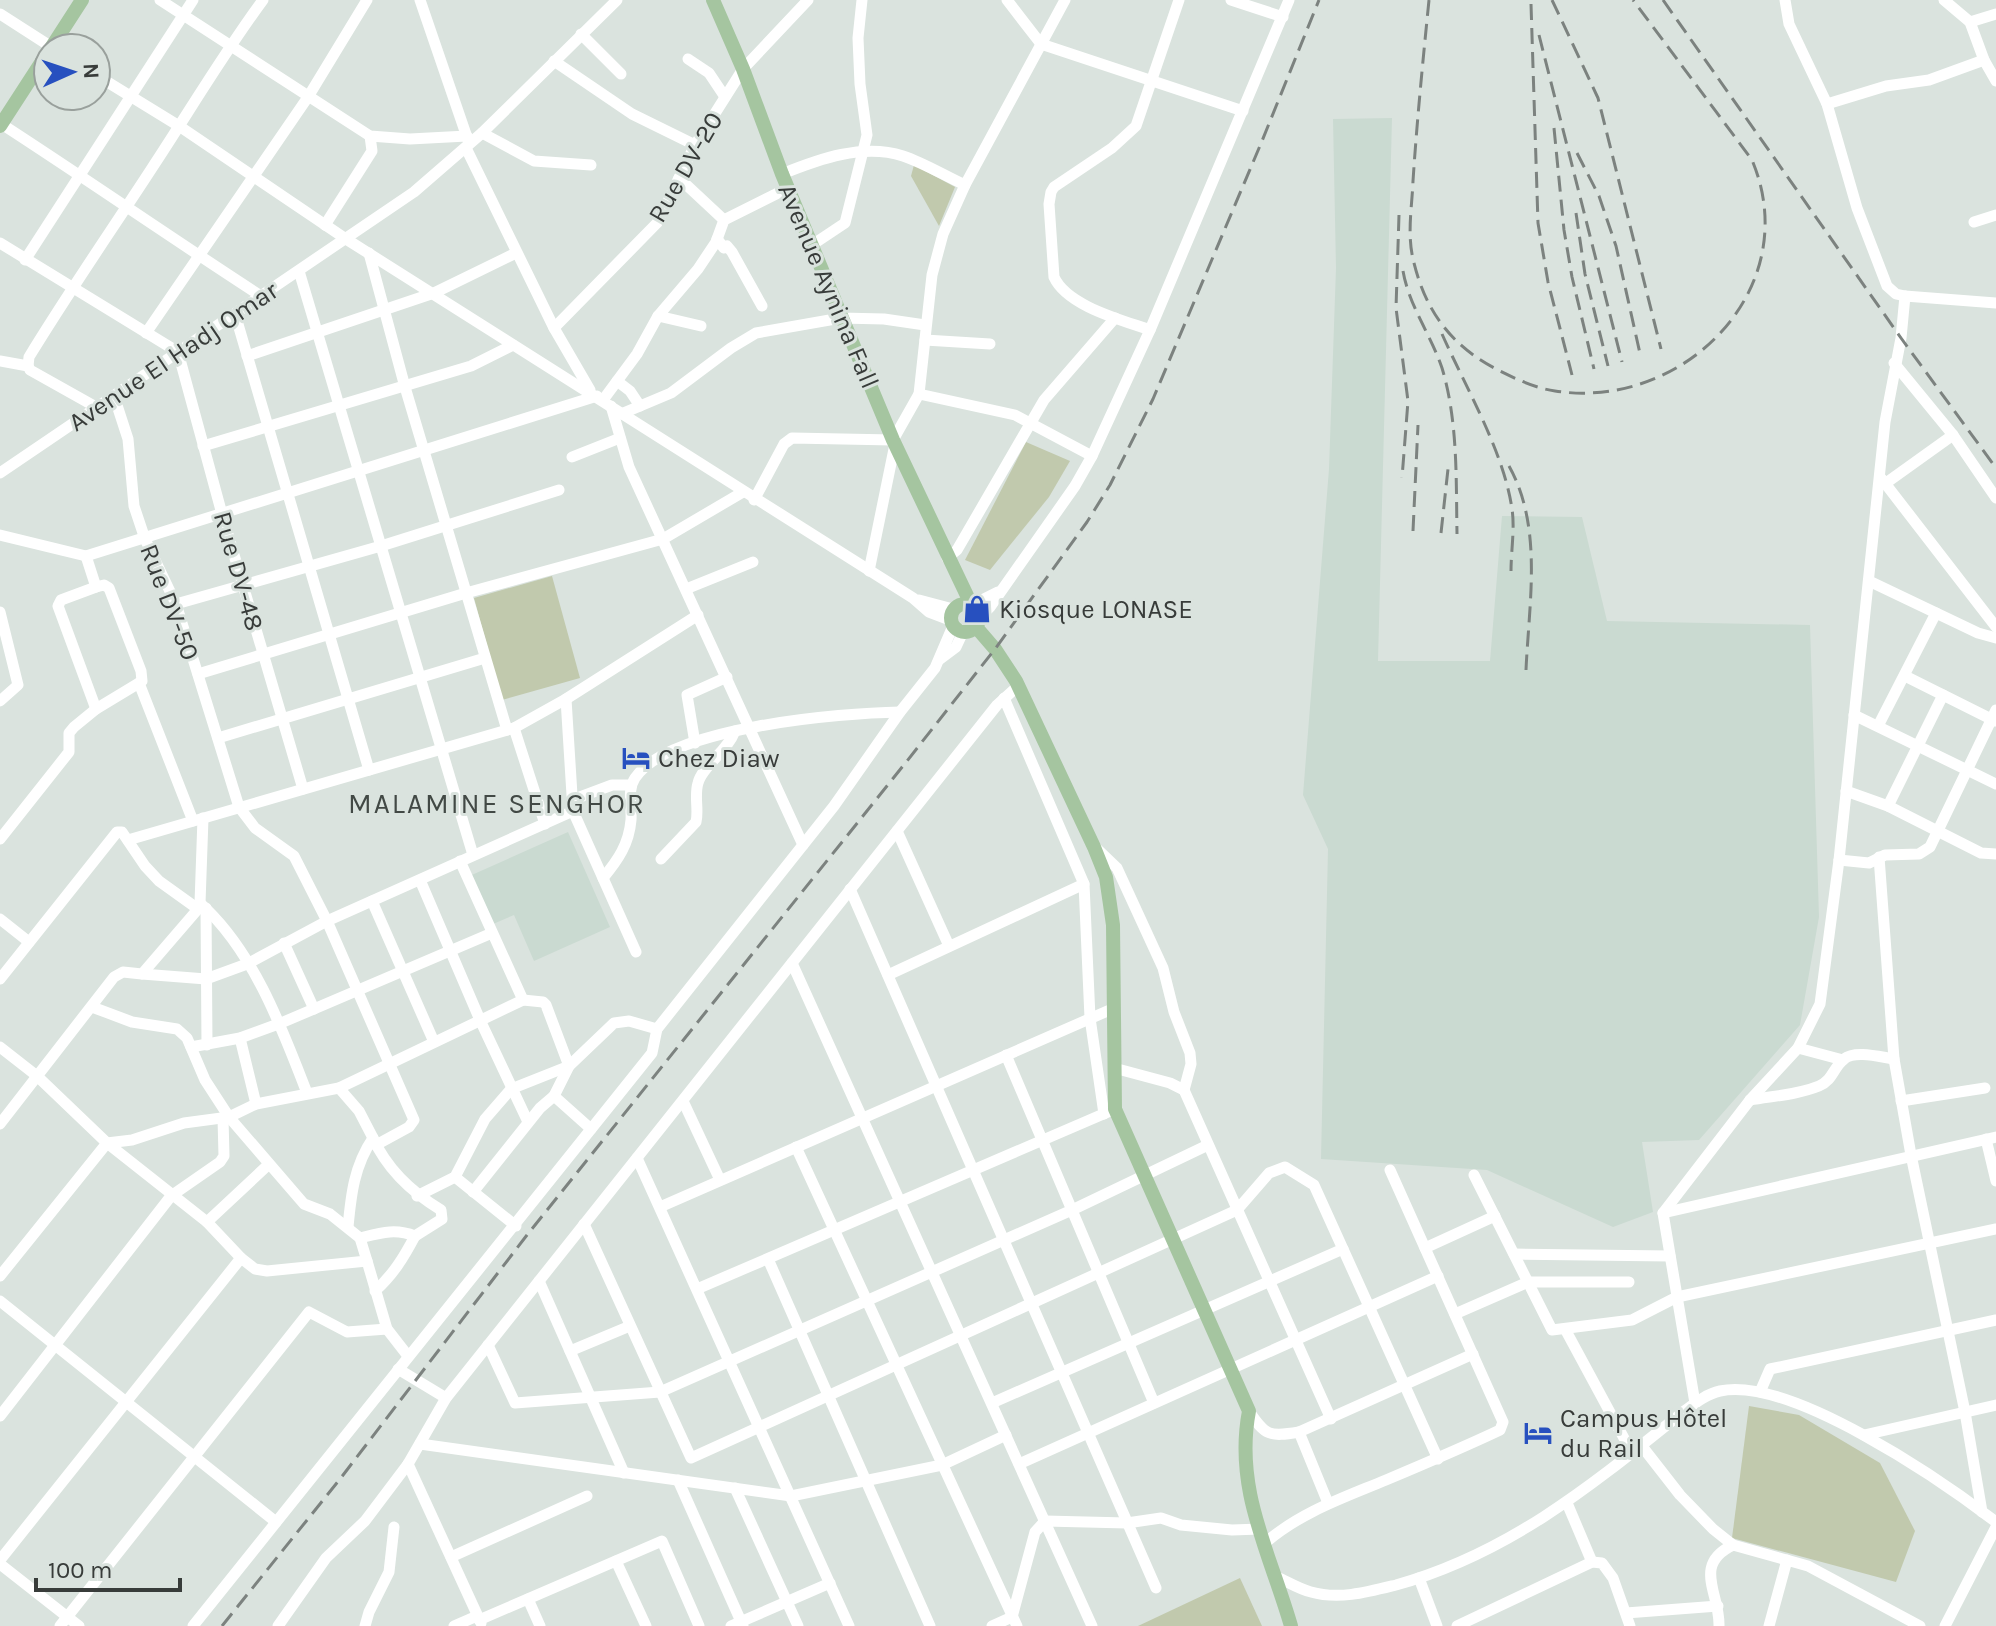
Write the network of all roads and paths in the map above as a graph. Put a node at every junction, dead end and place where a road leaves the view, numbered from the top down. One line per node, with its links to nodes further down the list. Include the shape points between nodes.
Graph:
1 (82, 0): 24 (main road)
2 (160, 0): 21 (street)
3 (193, 0): 21 (street)
4 (263, 0): 28 (street)
5 (351, 0): 18 (street)
6 (420, 0): 47 (street)
7 (617, 0): 25 (street)
8 (713, 0): 32 (main road, Avenue Aynina Fall)
9 (808, 0): 32 (street, Rue DV-20)
10 (862, 0): 49 (street, via 858,38)
11 (1006, 0): 27 (street)
12 (1065, 0): 27 (street)
13 (1179, 0): 35 (street)
14 (1231, 0): 22 (street)
15 (1289, 0): 22 (street)
16 (1785, 0): 41 (street, via 1789,24)
17 (1944, 0): 23 (street)
18 (365, 4): 39 (street)
19 (0, 14): 26 (street)
20 (1996, 14): 23 (street)
21 (184, 15): 28 (street); 38 (street)
22 (1283, 17): 42 (street)
23 (1970, 22): 30 (street)
24 (62, 32)
25 (581, 34): 31 (street); 33 (street)
26 (32, 36)
27 (1041, 44): 35 (street); 55 (street)
28 (230, 45): 39 (street); 44 (street)
29 (688, 59): 40 (street, via 709,73)
30 (1984, 60): 36 (street); 41 (street, via 1929,80 1886,86)
31 (554, 61): 45 (street); 48 (street, via 632,114)
32 (743, 69): 40 (street, Rue DV-20); 54 (main road, Avenue Aynina Fall)
33 (621, 74)
34 (32, 77): 43 (main road)
35 (1150, 80): 42 (street); 80 (street, via 1136,126 1054,187 1049,204 1058,287)
36 (1996, 81)
37 (112, 85): 38 (street)
38 (130, 96): 44 (street); 51 (street)
39 (308, 97): 46 (street); 52 (street)
40 (725, 97): 48 (street, Rue DV-20)
41 (1827, 104): 73 (street, via 1857,208 1887,286)
42 (1243, 111): 84 (street)
43 (0, 125): 51 (street)
44 (179, 126): 52 (street); 56 (street)
45 (482, 133): 47 (street, Avenue El Hadj Omar); 50 (street, via 534,161)
46 (370, 136): 47 (street); 60 (street, via 372,151)
47 (467, 143): 61 (street, Avenue El Hadj Omar, via 414,192); 66 (street)
48 (695, 145): 53 (street, Rue DV-20)
49 (864, 151): 54 (street, via 823,159); 55 (street, via 903,156); 64 (street, via 845,223)
50 (591, 165)
51 (82, 175): 56 (street); 68 (street)
52 (252, 178): 60 (street); 67 (street)
53 (679, 178): 58 (street); 83 (street, Rue DV-20, via 657,223)
54 (785, 181): 58 (street); 64 (main road, Avenue Aynina Fall)
55 (965, 185): 81 (street, via 943,234)
56 (126, 208): 67 (street); 70 (street)
57 (1996, 215): 59 (street)
58 (724, 220): 62 (street)
59 (1974, 222)
60 (325, 225): 61 (street)
61 (346, 239): 65 (street); 69 (street, Avenue El Hadj Omar)
62 (717, 239): 75 (street, via 732,252); 78 (street)
63 (0, 243): 68 (street)
64 (812, 245): 79 (main road, Avenue Aynina Fall)
65 (369, 253): 71 (street); 76 (street)
66 (516, 253): 71 (street); 83 (street)
67 (199, 256): 72 (street); 86 (street)
68 (25, 260): 70 (street)
69 (299, 271): 72 (street, Avenue El Hadj Omar); 85 (street)
70 (71, 287): 86 (street); 94 (street)
71 (434, 293): 76 (street); 89 (street)
72 (261, 296): 77 (street, Avenue El Hadj Omar)
73 (1905, 296): 74 (street); 93 (street)
74 (1996, 303)
75 (762, 306)
76 (385, 311): 85 (street); 96 (street)
77 (235, 314): 90 (street, Avenue El Hadj Omar); 91 (street)
78 (658, 316): 82 (street); 95 (street)
79 (841, 318): 81 (street); 101 (street, via 756,333 671,393); 107 (main road, Avenue Aynina Fall)
80 (1115, 318): 84 (street); 103 (street, via 1044,400)
81 (925, 325): 87 (street)
82 (701, 326)
83 (554, 328): 99 (street)
84 (1150, 330): 110 (street)
85 (317, 332): 91 (street); 100 (street)
86 (146, 333): 90 (street)
87 (925, 340): 88 (street); 97 (street)
88 (990, 344)
89 (513, 345): 96 (street, via 471,366); 99 (street)
90 (178, 352): 98 (street, Avenue El Hadj Omar); 108 (street, Rue DV-48)
91 (247, 356): 104 (street)
92 (0, 361): 94 (street)
93 (1894, 363): 105 (street); 114 (street)
94 (28, 366): 102 (street)
95 (617, 381): 99 (street); 101 (street)
96 (405, 387): 100 (street); 109 (street)
97 (919, 394): 103 (street, via 1015,415); 107 (street)
98 (114, 396): 102 (street, Avenue El Hadj Omar); 123 (street, Rue DV-50, via 128,439 131,493)
99 (605, 402): 101 (street); 106 (street); 109 (street); 116 (street)
100 (339, 404): 104 (street); 112 (street)
101 (640, 406)
102 (96, 407): 113 (street, Avenue El Hadj Omar)
103 (1031, 424): 110 (street); 128 (street)
104 (268, 426): 108 (street); 117 (street)
105 (1953, 435): 114 (street); 118 (street)
106 (620, 438): 111 (street); 124 (street)
107 (894, 442): 119 (street, via 792,438); 128 (main road, Avenue Aynina Fall); 130 (street)
108 (203, 446): 120 (street, Rue DV-48)
109 (424, 450): 112 (street); 121 (street)
110 (1092, 456): 141 (street, via 999,592)
111 (572, 457)
112 (359, 471): 117 (street); 125 (street)
113 (0, 473)
114 (1883, 481): 131 (street); 142 (street)
115 (559, 490): 121 (street)
116 (743, 492): 119 (street); 124 (street)
117 (288, 493): 120 (street); 129 (street)
118 (1996, 498)
119 (754, 500): 130 (street)
120 (222, 514): 123 (street); 132 (street, Rue DV-48)
121 (446, 526): 125 (street); 135 (street)
122 (0, 535): 126 (street)
123 (145, 539): 126 (street); 136 (street, Rue DV-50)
124 (663, 539): 134 (street); 135 (street)
125 (381, 546): 129 (street); 138 (street)
126 (86, 556): 133 (street)
127 (753, 562): 134 (street)
128 (950, 563): 141 (main road, Avenue Aynina Fall)
129 (310, 567): 132 (street); 143 (street)
130 (869, 571): 141 (street, via 913,598)
131 (1869, 581): 139 (street); 160 (street)
132 (243, 584): 136 (street); 145 (street, Rue DV-48)
133 (96, 587): 151 (street, via 104,585 112,594 141,671); 158 (street, via 61,600 58,606)
134 (686, 589): 140 (street)
135 (466, 593): 138 (street); 146 (street)
136 (176, 604): 147 (street, Rue DV-50)
137 (0, 612): 155 (street, via 18,685)
138 (401, 613): 143 (street); 149 (street)
139 (1936, 613): 144 (street); 148 (street)
140 (698, 615): 150 (street); 157 (street)
141 (964, 617): 152 (main road, Avenue Aynina Fall, via 995,649); 159 (street)
142 (1996, 627)
143 (329, 634): 145 (street); 156 (street)
144 (1996, 638)
145 (263, 654): 147 (street); 162 (street, Rue DV-48)
146 (485, 658): 149 (street); 165 (street)
147 (198, 674): 167 (street, Rue DV-50)
148 (1905, 676): 153 (street); 164 (street)
149 (420, 677): 156 (street); 170 (street)
150 (727, 677): 163 (street); 168 (street, via 687,695)
151 (139, 683): 158 (street); 180 (street)
152 (1018, 686): 154 (street); 187 (main road, Avenue Aynina Fall)
153 (1943, 695): 161 (street); 169 (street)
154 (1004, 698): 182 (street); 196 (street)
155 (0, 699)
156 (348, 699): 162 (street); 172 (street)
157 (566, 699): 165 (street); 177 (street)
158 (96, 709): 184 (street, via 69,733 69,752)
159 (900, 712): 163 (street); 186 (street)
160 (1854, 715): 164 (street); 176 (street)
161 (1994, 717): 171 (street)
162 (282, 718): 167 (street); 175 (street, Rue DV-48)
163 (750, 726): 166 (street); 186 (street)
164 (1878, 726): 169 (street)
165 (510, 729): 170 (street); 181 (street)
166 (735, 731): 168 (street); 191 (street, via 698,783 696,822)
167 (218, 738): 179 (street, Rue DV-50)
168 (695, 743): 174 (street, via 649,762)
169 (1918, 747): 171 (street); 178 (street)
170 (441, 749): 172 (street); 189 (street)
171 (1968, 769): 173 (street); 183 (street)
172 (369, 770): 175 (street)
173 (1996, 784)
174 (631, 785): 177 (street, via 612,785); 194 (street, via 629,837)
175 (303, 789): 179 (street)
176 (1846, 791): 178 (street); 192 (street)
177 (573, 806): 181 (street); 194 (street)
178 (1888, 806): 183 (street)
179 (239, 807): 180 (street); 201 (street, via 255,828 294,856)
180 (198, 819): 185 (street); 199 (street)
181 (545, 824): 189 (street)
182 (897, 831): 197 (street); 205 (street)
183 (1936, 832): 188 (street, via 1981,853); 190 (street, via 1925,851)
184 (0, 839)
185 (128, 840): 199 (street, via 159,881); 203 (street, via 122,832 114,834)
186 (803, 845): 223 (street)
187 (1094, 847): 219 (main road, Avenue Aynina Fall, via 1111,899); 241 (street, via 1117,868 1163,968 1190,1053)
188 (1996, 854)
189 (473, 855): 193 (street)
190 (1879, 857): 192 (street, via 1869,863); 231 (street)
191 (661, 859)
192 (1839, 860): 229 (street, via 1820,1004)
193 (460, 861): 195 (street); 202 (street)
194 (603, 878): 207 (street)
195 (420, 880): 198 (street); 206 (street)
196 (1084, 884): 205 (street); 220 (street)
197 (850, 889): 208 (street); 212 (street)
198 (372, 901): 201 (street); 210 (street)
199 (201, 906): 209 (street, via 227,932); 211 (street); 214 (street)
200 (0, 919): 203 (street)
201 (327, 921): 204 (street); 215 (street)
202 (492, 933): 206 (street); 216 (street)
203 (29, 942): 213 (street)
204 (284, 943): 209 (street); 218 (street)
205 (949, 946): 212 (street)
206 (450, 951): 210 (street); 221 (street)
207 (636, 952)
208 (792, 963): 245 (street); 250 (street)
209 (247, 964): 214 (street); 222 (street)
210 (403, 971): 215 (street); 225 (street)
211 (142, 974): 214 (street); 217 (street, via 123,972 114,977)
212 (888, 975): 237 (street)
213 (0, 979)
214 (206, 979): 226 (street)
215 (358, 990): 218 (street); 233 (street)
216 (523, 1000): 221 (street); 234 (street, via 546,1005)
217 (92, 1007): 228 (street, via 132,1022 177,1029); 236 (street)
218 (314, 1009): 222 (street)
219 (1112, 1009): 220 (street); 235 (main road, Avenue Aynina Fall)
220 (1090, 1018): 230 (street); 248 (street)
221 (480, 1020): 225 (street); 240 (street)
222 (281, 1023): 224 (street); 242 (street)
223 (657, 1029): 234 (street, via 629,1021 614,1023); 253 (street, via 652,1053)
224 (240, 1038): 226 (street); 247 (street)
225 (434, 1042): 233 (street)
226 (207, 1045): 228 (street)
227 (0, 1047): 236 (street)
228 (191, 1047): 249 (street)
229 (1798, 1048): 232 (street); 244 (street)
230 (1006, 1055): 237 (street); 255 (street)
231 (1894, 1059): 232 (street, via 1861,1055); 246 (street)
232 (1843, 1060): 244 (street, via 1820,1086)
233 (391, 1063): 238 (street); 256 (street, via 414,1120)
234 (569, 1066): 240 (street); 243 (street)
235 (1114, 1068): 241 (street); 248 (main road, Avenue Aynina Fall)
236 (37, 1076): 252 (street); 257 (street)
237 (936, 1086): 250 (street); 263 (street)
238 (339, 1088): 242 (street); 256 (street)
239 (1985, 1088): 246 (street)
240 (511, 1089): 251 (street); 267 (street, via 485,1119)
241 (1184, 1090): 258 (street)
242 (307, 1093): 247 (street)
243 (554, 1096): 251 (street); 253 (street)
244 (1750, 1100): 277 (street)
245 (683, 1101): 261 (street); 268 (street)
246 (1901, 1101): 260 (street)
247 (256, 1104): 249 (street)
248 (1110, 1112): 255 (street); 265 (main road)
249 (226, 1118): 257 (street); 262 (street); 271 (street, via 220,1162)
250 (863, 1118): 259 (street); 273 (street)
251 (528, 1122): 270 (street)
252 (0, 1124)
253 (591, 1129): 281 (street)
254 (1991, 1138): 260 (street); 269 (street)
255 (1042, 1141): 263 (street); 275 (street)
256 (375, 1142): 272 (street); 282 (street, via 355,1171)
257 (107, 1143): 271 (street); 299 (street)
258 (1208, 1145): 265 (street); 276 (street)
259 (796, 1147): 268 (street); 284 (street)
260 (1911, 1155): 277 (street); 289 (street)
261 (637, 1158): 274 (street); 280 (street)
262 (269, 1164): 279 (street); 282 (street, via 304,1204)
263 (973, 1170): 273 (street); 288 (street)
264 (1390, 1170): 290 (street)
265 (1144, 1174): 275 (street); 287 (main road)
266 (1474, 1175): 278 (street)
267 (455, 1177): 270 (street); 272 (street)
268 (720, 1180): 274 (street)
269 (1996, 1181)
270 (473, 1192): 281 (street)
271 (171, 1196): 279 (street); 323 (street)
272 (417, 1196): 285 (street, via 443,1214)
273 (900, 1202): 284 (street); 297 (street)
274 (660, 1207): 305 (street)
275 (1072, 1210): 288 (street); 298 (street)
276 (1237, 1210): 287 (street); 291 (street, via 1269,1173 1285,1167 1314,1185); 302 (street)
277 (1663, 1213): 293 (street)
278 (1495, 1216): 290 (street); 292 (street)
279 (207, 1222): 294 (street)
280 (584, 1224): 301 (street); 315 (street)
281 (516, 1226): 327 (street)
282 (348, 1227): 286 (street)
283 (1996, 1229): 289 (street)
284 (834, 1230): 295 (street); 309 (street)
285 (415, 1236): 286 (street, via 402,1230); 306 (street, via 404,1258)
286 (360, 1238): 296 (street)
287 (1173, 1239): 298 (street); 312 (main road)
288 (1004, 1240): 297 (street); 310 (street)
289 (1929, 1243): 307 (street); 319 (street)
290 (1425, 1248): 300 (street)
291 (1343, 1249): 302 (street); 311 (street)
292 (1514, 1254): 293 (street); 303 (street)
293 (1670, 1256): 307 (street)
294 (241, 1258): 296 (street, via 261,1272); 339 (street)
295 (768, 1259): 305 (street); 318 (street)
296 (367, 1261): 306 (street)
297 (932, 1272): 309 (street); 320 (street)
298 (1098, 1273): 310 (street); 322 (street)
299 (0, 1276)
300 (1438, 1276): 311 (street); 313 (street)
301 (539, 1281): 324 (street); 325 (street)
302 (1270, 1282): 312 (street); 321 (street)
303 (1528, 1282): 304 (street); 313 (street); 317 (street, via 1552,1330)
304 (1629, 1282)
305 (697, 1289): 328 (street)
306 (375, 1291): 316 (street)
307 (1677, 1297): 317 (street, via 1632,1320); 342 (street)
308 (0, 1301): 323 (street)
309 (867, 1301): 318 (street); 329 (street)
310 (1031, 1304): 320 (street); 332 (street)
311 (1369, 1306): 321 (street); 333 (street)
312 (1204, 1310): 322 (street); 331 (main road)
313 (1455, 1314): 326 (street)
314 (1996, 1320): 319 (street)
315 (630, 1326): 325 (street); 334 (street)
316 (387, 1329): 327 (street); 355 (street, via 347,1332 309,1312)
317 (1565, 1329): 354 (street)
318 (800, 1331): 328 (street); 336 (street)
319 (1947, 1331): 335 (street, via 1770,1369); 345 (street)
320 (961, 1335): 329 (street); 340 (street)
321 (1296, 1340): 331 (street); 347 (street)
322 (1128, 1343): 332 (street); 341 (street)
323 (55, 1345): 339 (street); 346 (street)
324 (488, 1345): 337 (street, via 515,1403); 338 (street)
325 (570, 1351): 337 (street)
326 (1473, 1354): 333 (street); 356 (street, via 1503,1422 1500,1430)
327 (408, 1356): 330 (street)
328 (730, 1361): 334 (street); 348 (street)
329 (896, 1365): 336 (street); 359 (street)
330 (398, 1369): 338 (street); 370 (street)
331 (1230, 1369): 341 (street); 344 (main road)
332 (1061, 1373): 340 (street); 350 (street)
333 (1405, 1385): 347 (street); 356 (street)
334 (660, 1392): 337 (street); 348 (street, via 691,1458)
335 (1760, 1392): 342 (street, via 1720,1391); 352 (street, via 1789,1399)
336 (828, 1396): 348 (street); 362 (street)
337 (590, 1397): 360 (street)
338 (446, 1398): 353 (street)
339 (126, 1402): 355 (street); 379 (street)
340 (992, 1403): 351 (street)
341 (1154, 1403): 350 (street)
342 (1695, 1403): 354 (street)
343 (1996, 1405): 345 (street)
344 (1249, 1411): 349 (street, via 1261,1430 1276,1436); 374 (main road, via 1245,1472)
345 (1965, 1412): 352 (street); 368 (street)
346 (0, 1416)
347 (1331, 1419): 349 (street)
348 (760, 1427): 365 (street)
349 (1299, 1432): 366 (street)
350 (1088, 1433): 358 (street); 371 (street)
351 (1006, 1435): 358 (street); 359 (street)
352 (1864, 1435): 368 (street)
353 (420, 1444): 357 (street); 360 (street)
354 (1636, 1449): 367 (street); 375 (street)
355 (194, 1457): 370 (street); 390 (street)
356 (1438, 1459): 366 (street)
357 (408, 1464): 376 (street); 395 (street, via 365,1521 326,1558)
358 (1019, 1464): 369 (street)
359 (942, 1465): 362 (street); 391 (street)
360 (624, 1473): 361 (street)
361 (678, 1480): 363 (street); 392 (street)
362 (865, 1481): 365 (street); 403 (street)
363 (735, 1488): 365 (street); 386 (street)
364 (587, 1496): 376 (street)
365 (791, 1496): 383 (street)
366 (1328, 1503): 374 (street)
367 (1567, 1503): 380 (street); 382 (street, via 1492,1549)
368 (1982, 1512): 372 (street)
369 (1045, 1521): 371 (street); 391 (street, via 1035,1532); 405 (street)
370 (276, 1522): 394 (street)
371 (1127, 1523): 374 (street, via 1161,1518); 384 (street)
372 (1996, 1524): 413 (street)
373 (394, 1527): 396 (street, via 389,1572)
374 (1262, 1536): 381 (main road)
375 (1733, 1545): 377 (street); 387 (street, via 1721,1551 1710,1570)
376 (451, 1557): 389 (street)
377 (1787, 1560): 411 (street); 412 (street)
378 (616, 1561): 385 (street); 399 (street); 400 (street, via 662,1541)
379 (0, 1562): 390 (street)
380 (1592, 1562): 388 (street, via 1602,1563 1613,1578); 408 (street)
381 (1277, 1577): 382 (street, via 1330,1595 1369,1592); 406 (main road)
382 (1419, 1578): 407 (street)
383 (830, 1583): 386 (street); 402 (street)
384 (1156, 1588)
385 (528, 1599): 389 (street); 398 (street)
386 (787, 1602): 392 (street); 401 (street)
387 (1718, 1606): 388 (street); 410 (street)
388 (1626, 1613): 409 (street)
389 (480, 1621): 397 (street)
390 (64, 1622): 393 (street)
391 (1014, 1622): 404 (street)
392 (738, 1625)
393 (79, 1626)
394 (193, 1626)
395 (278, 1626)
396 (365, 1626)
397 (454, 1626)
398 (540, 1626)
399 (646, 1626)
400 (699, 1626)
401 (798, 1626)
402 (849, 1626)
403 (930, 1626)
404 (992, 1626)
405 (1092, 1626)
406 (1291, 1626)
407 (1437, 1626)
408 (1457, 1626)
409 (1630, 1626)
410 (1719, 1626)
411 (1769, 1626)
412 (1920, 1626)
413 (1945, 1626)

